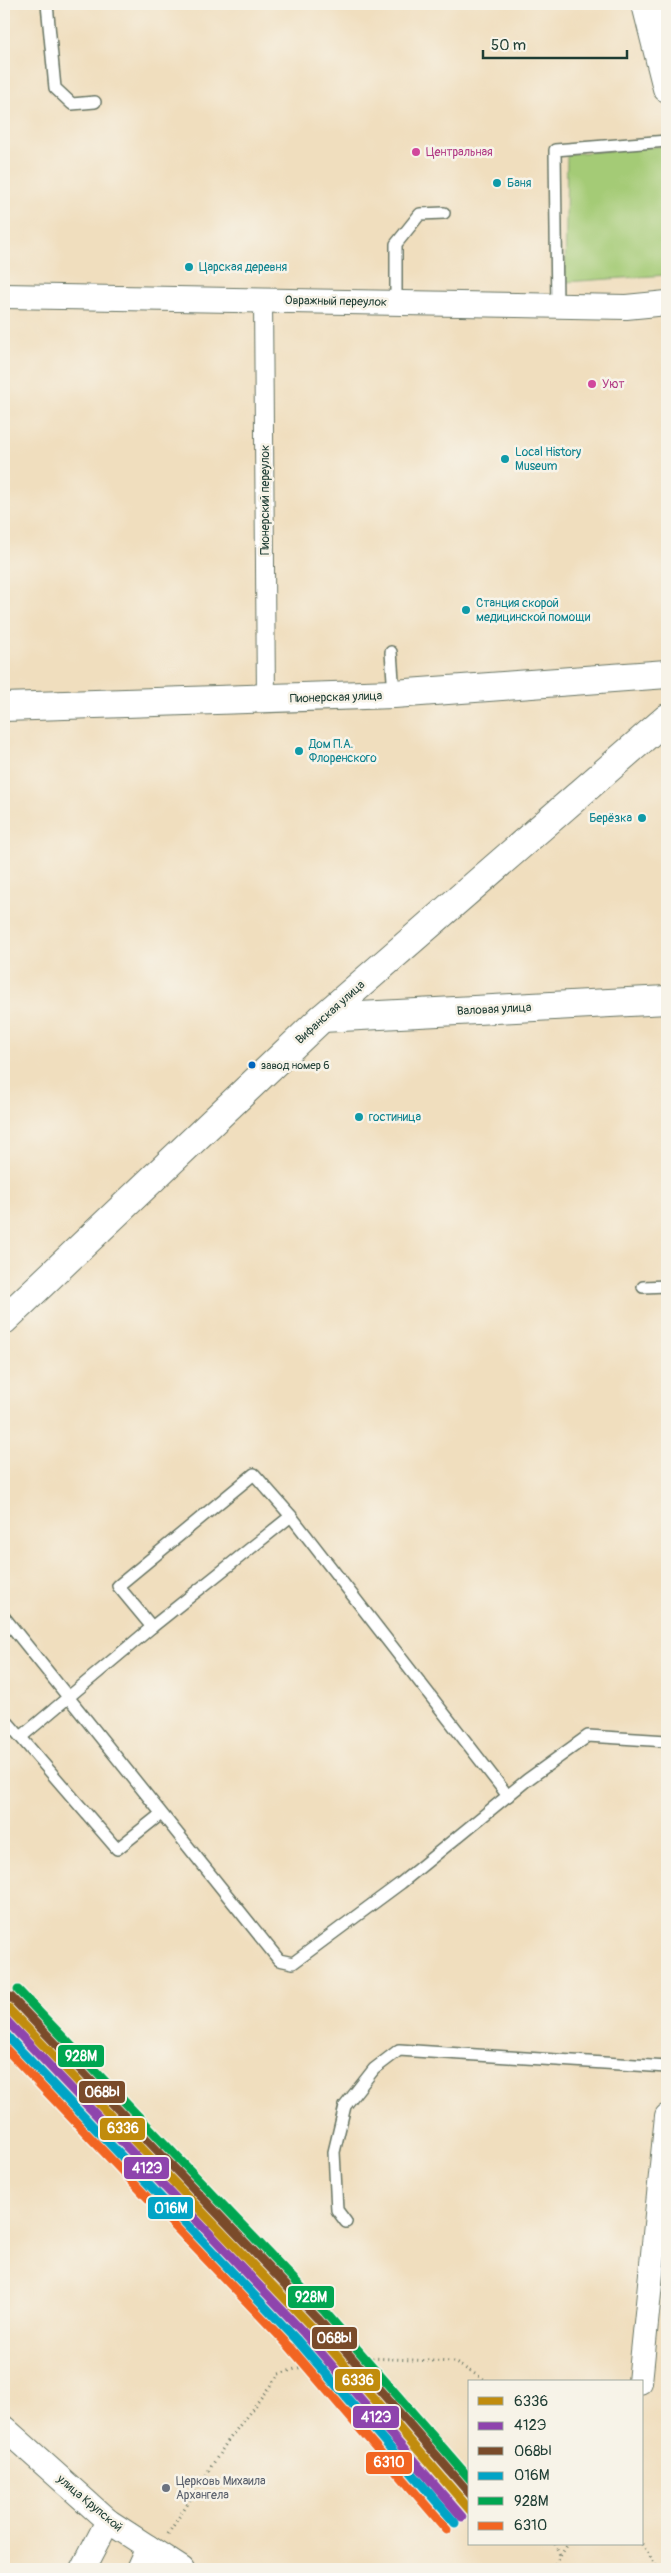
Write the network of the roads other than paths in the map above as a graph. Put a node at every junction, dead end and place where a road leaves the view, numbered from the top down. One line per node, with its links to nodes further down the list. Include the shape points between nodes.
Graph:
1 (47, 4): 4 (lane, via 55,88 72,104)
2 (646, 4): 3 (main road)
3 (667, 84)
4 (95, 102)
5 (667, 141): 11 (lane, via 555,150)
6 (444, 212): 9 (lane, via 420,214 396,244)
7 (4, 296): 8 (street, Овражный переулок)
8 (263, 299): 9 (street, Овражный переулок); 15 (street, Пионерский переулок)
9 (392, 302): 11 (street, Овражный переулок)
10 (667, 303): 11 (street, Овражный переулок, via 626,307)
11 (558, 306)
12 (391, 652): 14 (lane)
13 (667, 674): 14 (main road, Пионерская улица)
14 (394, 694): 15 (main road, Пионерская улица)
15 (266, 700): 16 (main road, Пионерская улица)
16 (4, 707)
17 (667, 718): 19 (main road, Вифанская улица)
18 (667, 1000): 19 (main road, Валовая улица)
19 (322, 1018): 22 (main road, Вифанская улица)
20 (667, 1286): 21 (lane)
21 (643, 1287)
22 (4, 1320)
23 (291, 1516): 25 (lane); 25 (lane, via 254,1474 118,1586); 30 (lane)
24 (4, 1617): 26 (lane)
25 (152, 1627): 26 (lane)
26 (70, 1697): 28 (lane); 31 (lane)
27 (4, 1720): 28 (lane)
28 (21, 1737): 31 (lane, via 116,1849)
29 (667, 1742): 30 (lane, via 588,1736)
30 (508, 1796): 31 (lane, via 401,1883 293,1963 278,1960)
31 (161, 1814)
32 (667, 2067): 34 (lane, via 399,2050 374,2069 346,2106 334,2152 337,2210)
33 (667, 2116): 35 (street)
34 (346, 2222)
35 (662, 2223): 36 (street)
36 (658, 2305): 37 (street)
37 (640, 2380)
38 (4, 2428): 39 (street, улица Крупской)
39 (108, 2521): 40 (street, улица Крупской); 41 (street)
40 (152, 2550): 42 (street); 43 (street, улица Крупской)
41 (83, 2569)
42 (138, 2569)
43 (182, 2569)

